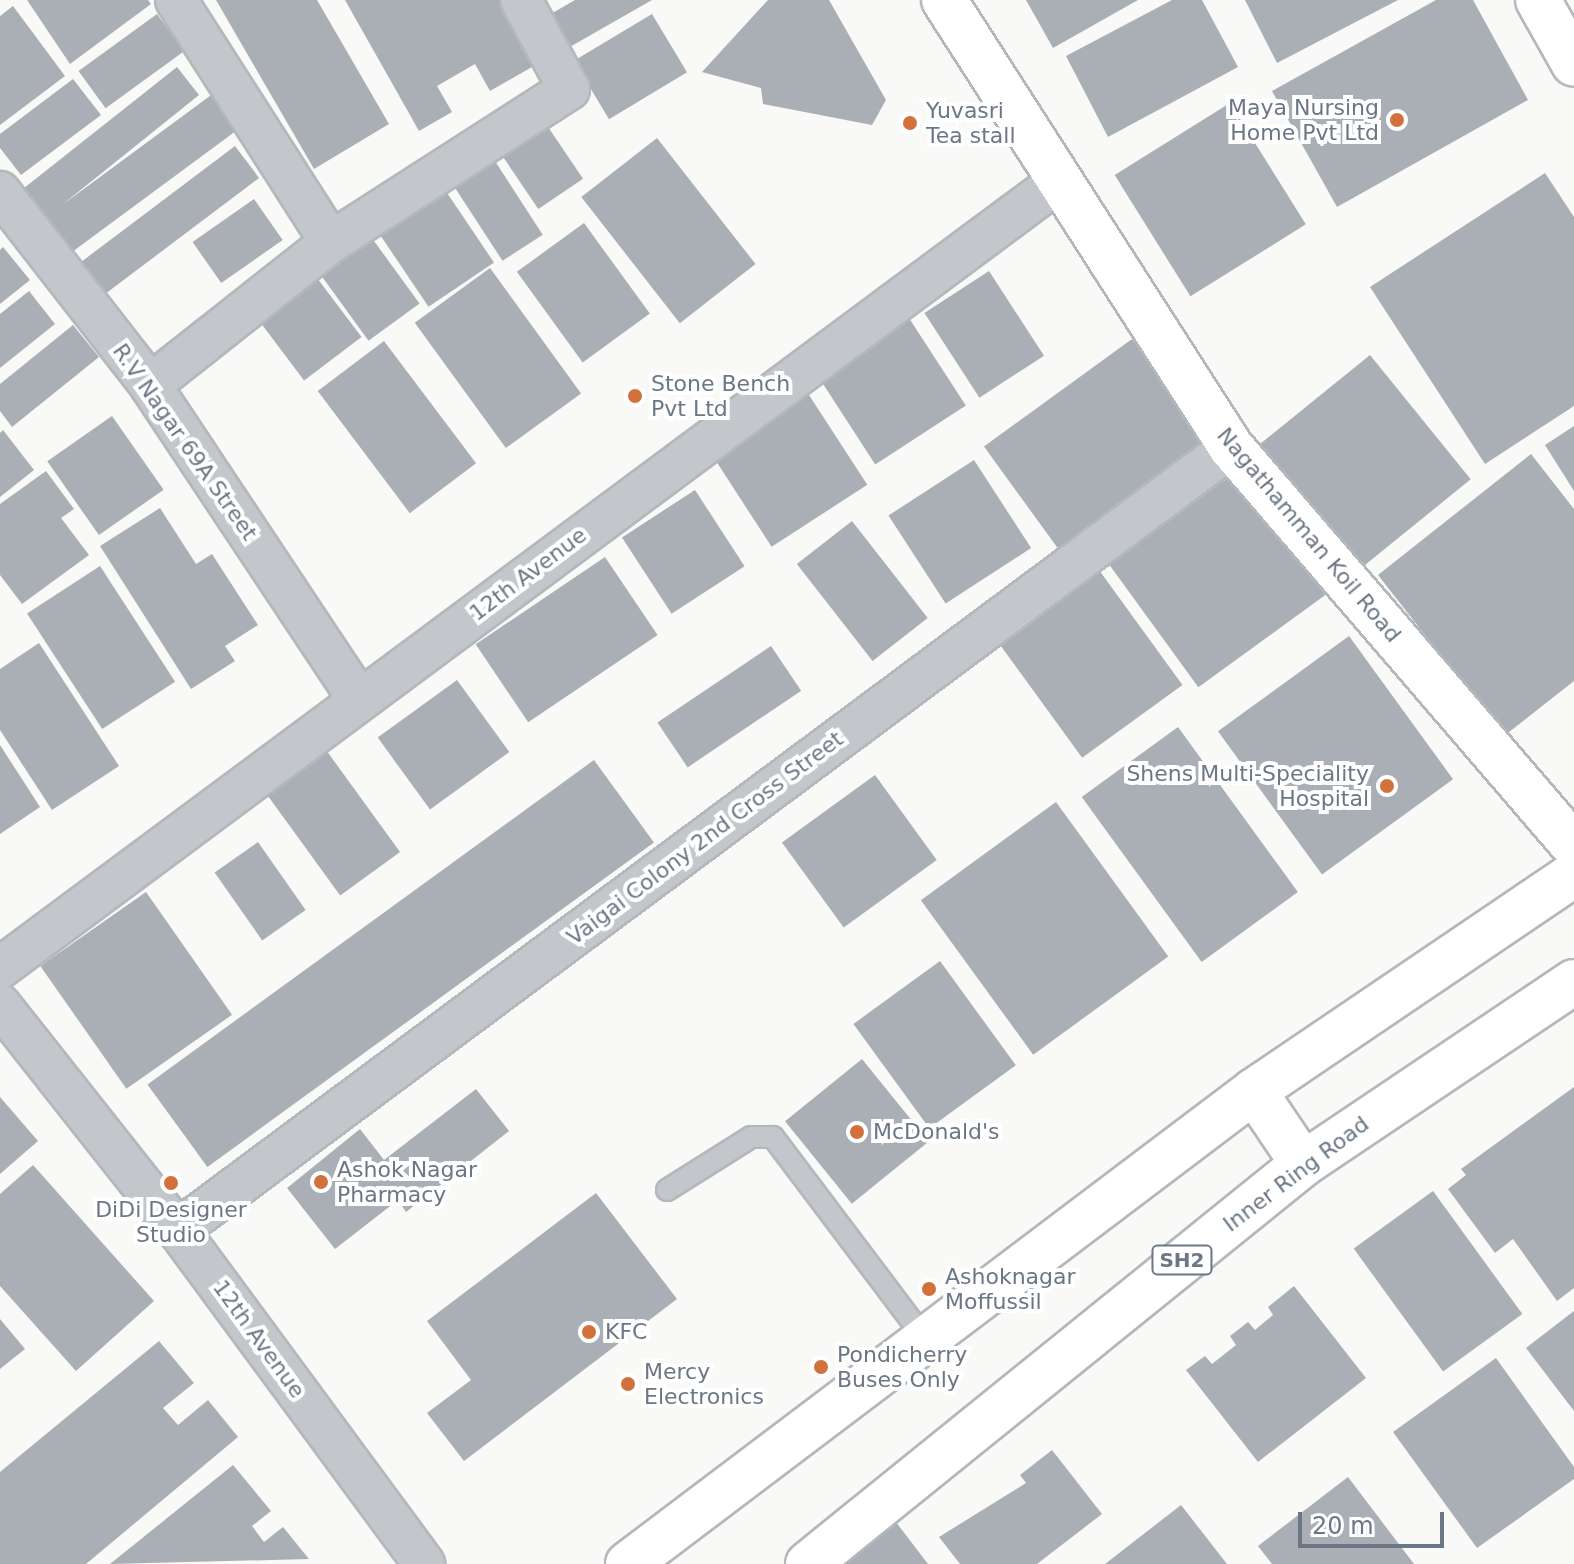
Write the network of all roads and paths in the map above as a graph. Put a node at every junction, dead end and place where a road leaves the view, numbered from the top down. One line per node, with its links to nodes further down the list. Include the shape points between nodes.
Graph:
1 (176, 0): 8 (street)
2 (521, 0): 8 (street, via 569,89)
3 (944, 0): 6 (main road, Nagathamman Koil Road)
4 (1538, 0): 5 (main road)
5 (1574, 64)
6 (1058, 182): 10 (main road, Nagathamman Koil Road); 11 (street, 12th Avenue)
7 (0, 192): 9 (street, R.V Nagar 69A Street)
8 (331, 242): 9 (street)
9 (150, 385): 11 (street, R.V Nagar 69A Street)
10 (1231, 447): 12 (main road, Nagathamman Koil Road); 20 (street, Vaigai Colony 2nd Cross Street)
11 (359, 700): 14 (street, 12th Avenue)
12 (1574, 846)
13 (1574, 874): 17 (main road)
14 (0, 968)
15 (1574, 982): 18 (main road, Inner Ring Road / SH2)
16 (0, 1005): 20 (street, 12th Avenue)
17 (1254, 1091): 18 (main road); 21 (main road)
18 (1303, 1164): 24 (main road, Inner Ring Road / SH2)
19 (667, 1190): 21 (lane, via 751,1137 773,1137)
20 (178, 1230): 23 (street, 12th Avenue)
21 (925, 1339): 22 (main road)
22 (644, 1559)
23 (424, 1564)
24 (808, 1564)

